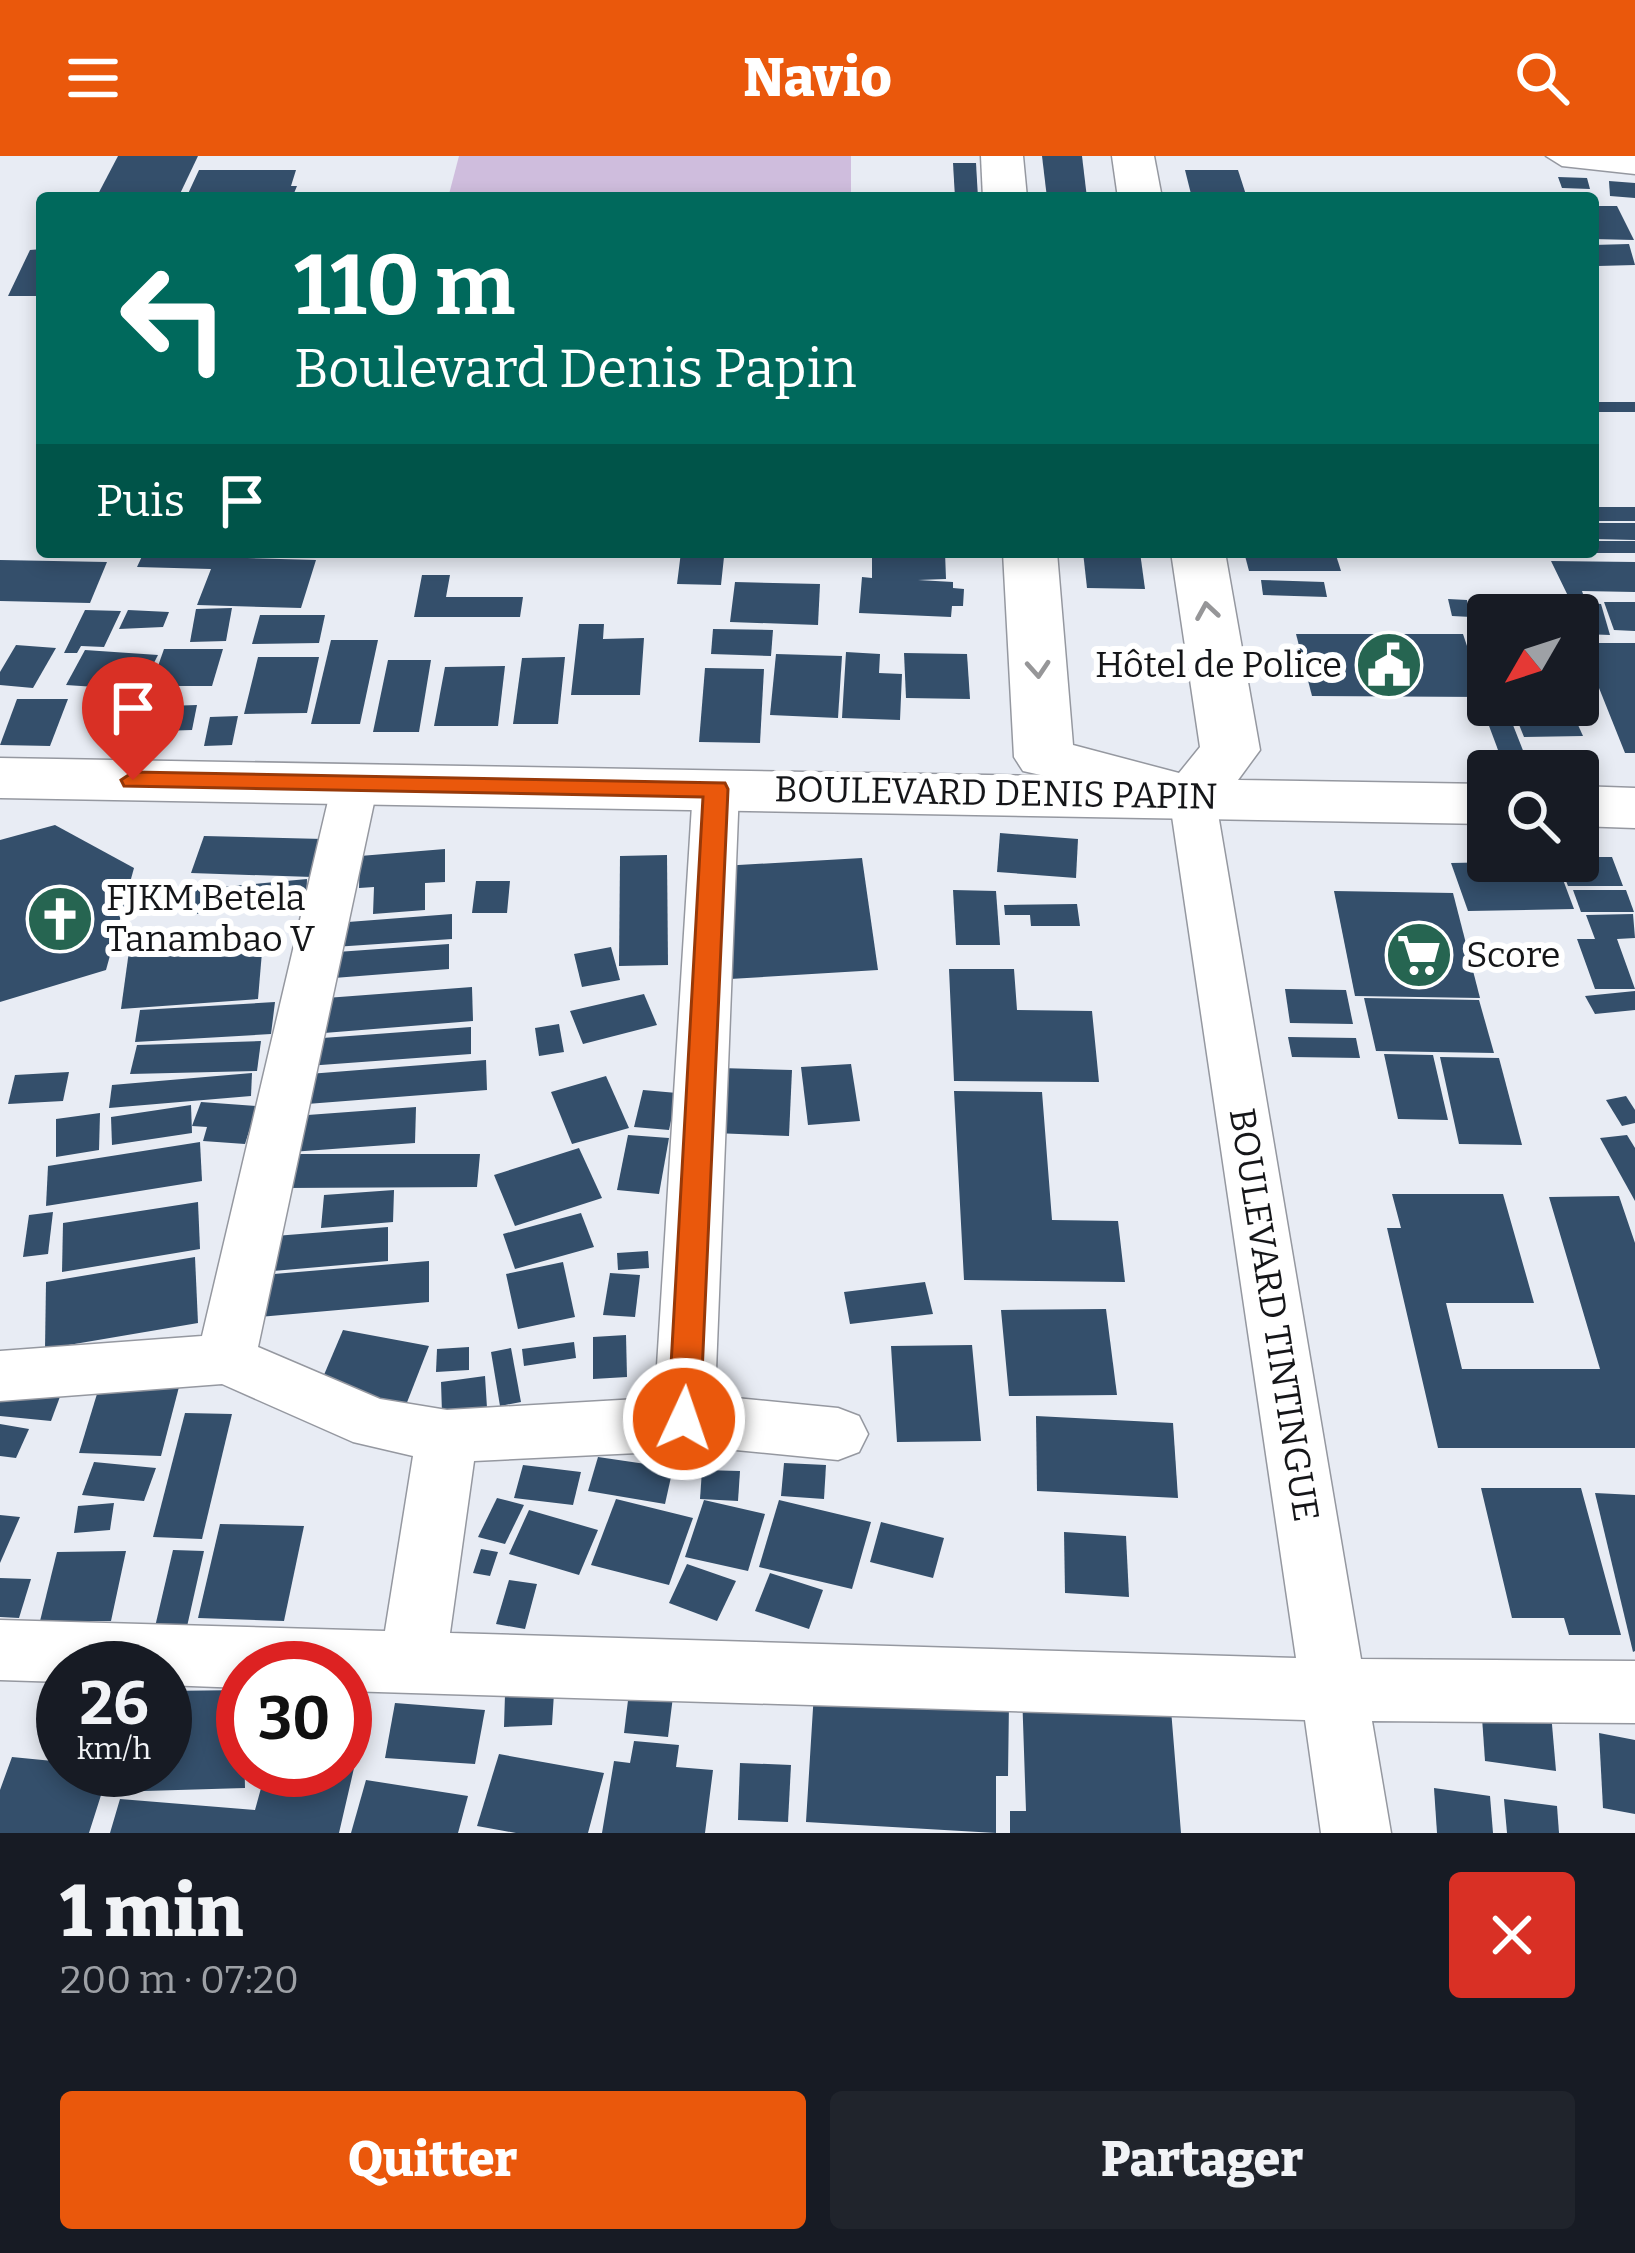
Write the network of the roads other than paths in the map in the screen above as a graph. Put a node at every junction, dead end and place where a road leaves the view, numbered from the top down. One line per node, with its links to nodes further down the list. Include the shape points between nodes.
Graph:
1 (1002, 156): 5 (main road)
2 (1133, 156): 6 (main road)
3 (1562, 156): 4 (street)
4 (1635, 164)
5 (1005, 192)
6 (1139, 192)
7 (1030, 558): 12 (main road, one-way to 12, via 1044,757)
8 (1199, 558): 12 (main road, one-way to 8, via 1230,750)
9 (0, 778): 10 (main road, BOULEVARD DENIS PAPIN)
10 (355, 784): 11 (main road, BOULEVARD DENIS PAPIN); 16 (street)
11 (716, 789): 12 (main road, BOULEVARD DENIS PAPIN); 18 (street)
12 (1192, 796): 13 (main road, BOULEVARD DENIS PAPIN); 23 (street, BOULEVARD TINTINGUE)
13 (1467, 803)
14 (1599, 807): 15 (main road)
15 (1635, 808)
16 (226, 1359): 17 (street); 20 (street, via 374,1424)
17 (0, 1376)
18 (684, 1419): 19 (street); 20 (street)
19 (838, 1434)
20 (447, 1436): 22 (street)
21 (0, 1650): 22 (street)
22 (412, 1662): 23 (street)
23 (1334, 1690): 24 (street); 25 (street, BOULEVARD TINTINGUE)
24 (1635, 1692)
25 (1356, 1833)

